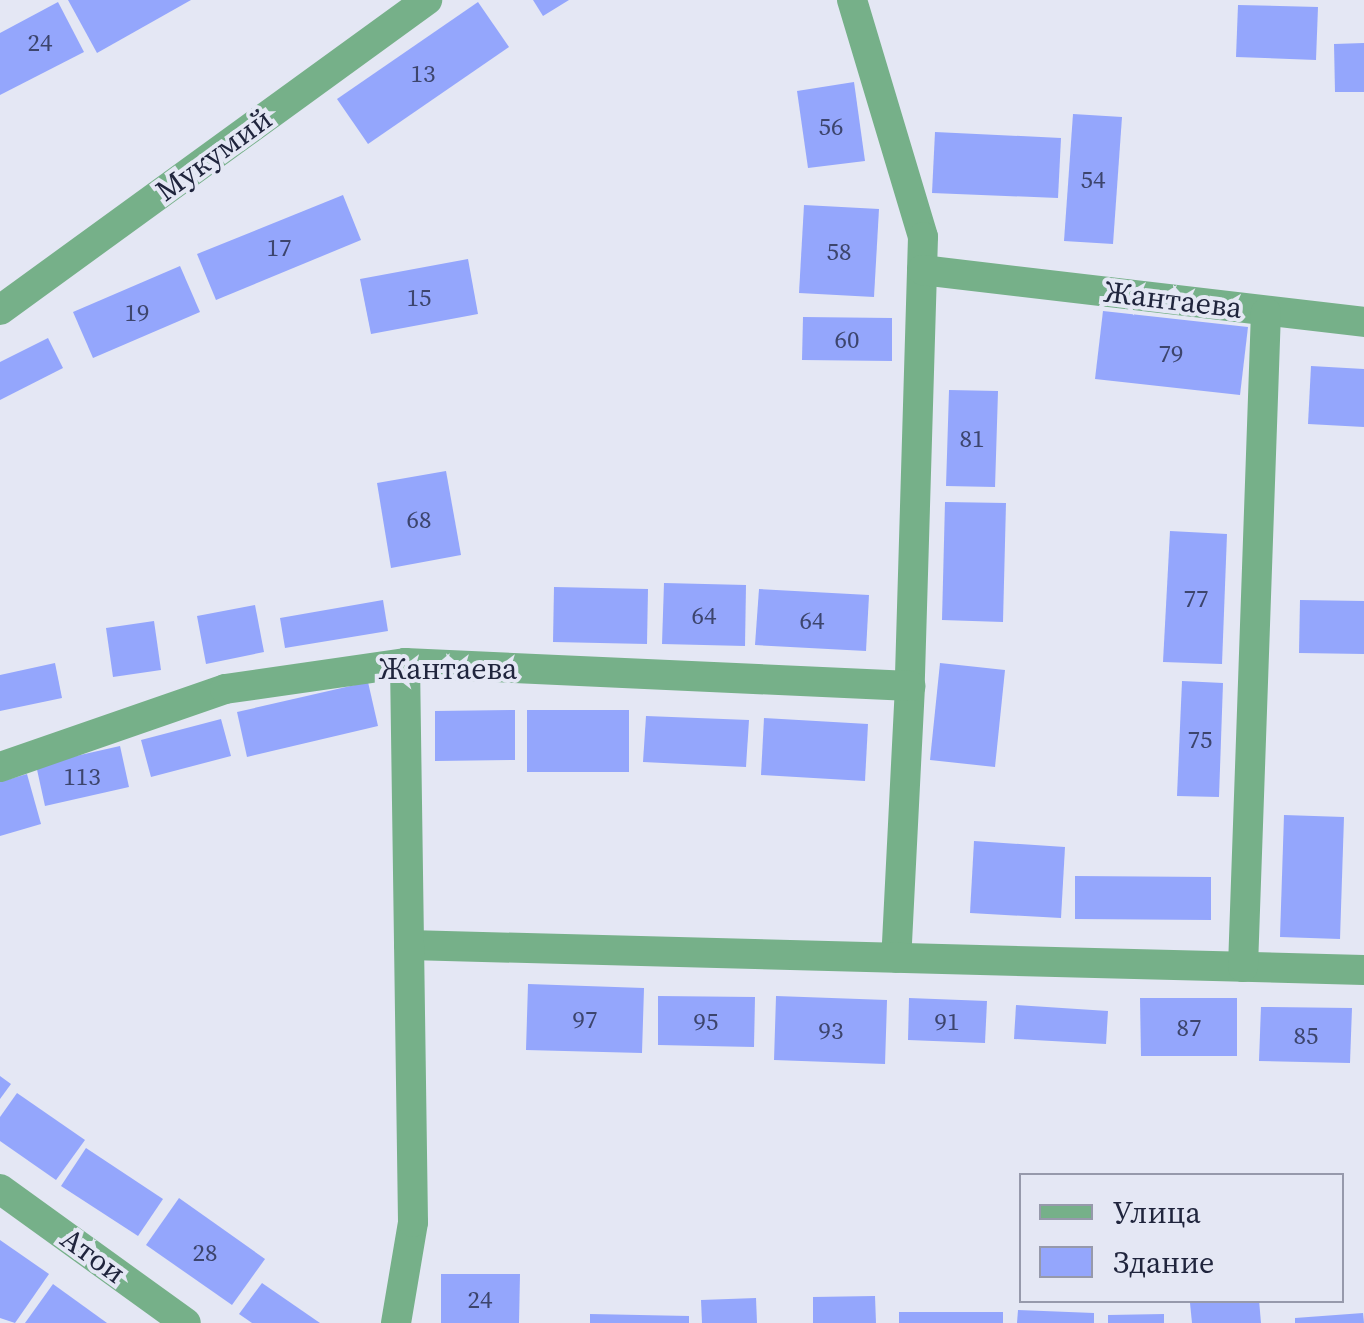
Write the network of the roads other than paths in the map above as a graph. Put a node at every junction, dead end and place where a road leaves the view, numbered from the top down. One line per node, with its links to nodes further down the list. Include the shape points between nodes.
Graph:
1 (428, 0): 4 (street, Мукумий)
2 (852, 0): 3 (street, via 923,236)
3 (922, 270): 5 (street, Жантаева); 8 (street)
4 (0, 310)
5 (1266, 312): 6 (street, Жантаева); 12 (street)
6 (1364, 322)
7 (405, 663): 8 (street, Жантаева); 9 (street, Жантаева, via 225,689); 10 (street)
8 (910, 686): 11 (street)
9 (0, 767)
10 (409, 945): 11 (street); 16 (street, via 413,1222)
11 (896, 958): 12 (street)
12 (1243, 967): 13 (street)
13 (1364, 970)
14 (0, 1189): 15 (street, Атои)
15 (186, 1323)
16 (396, 1323)

